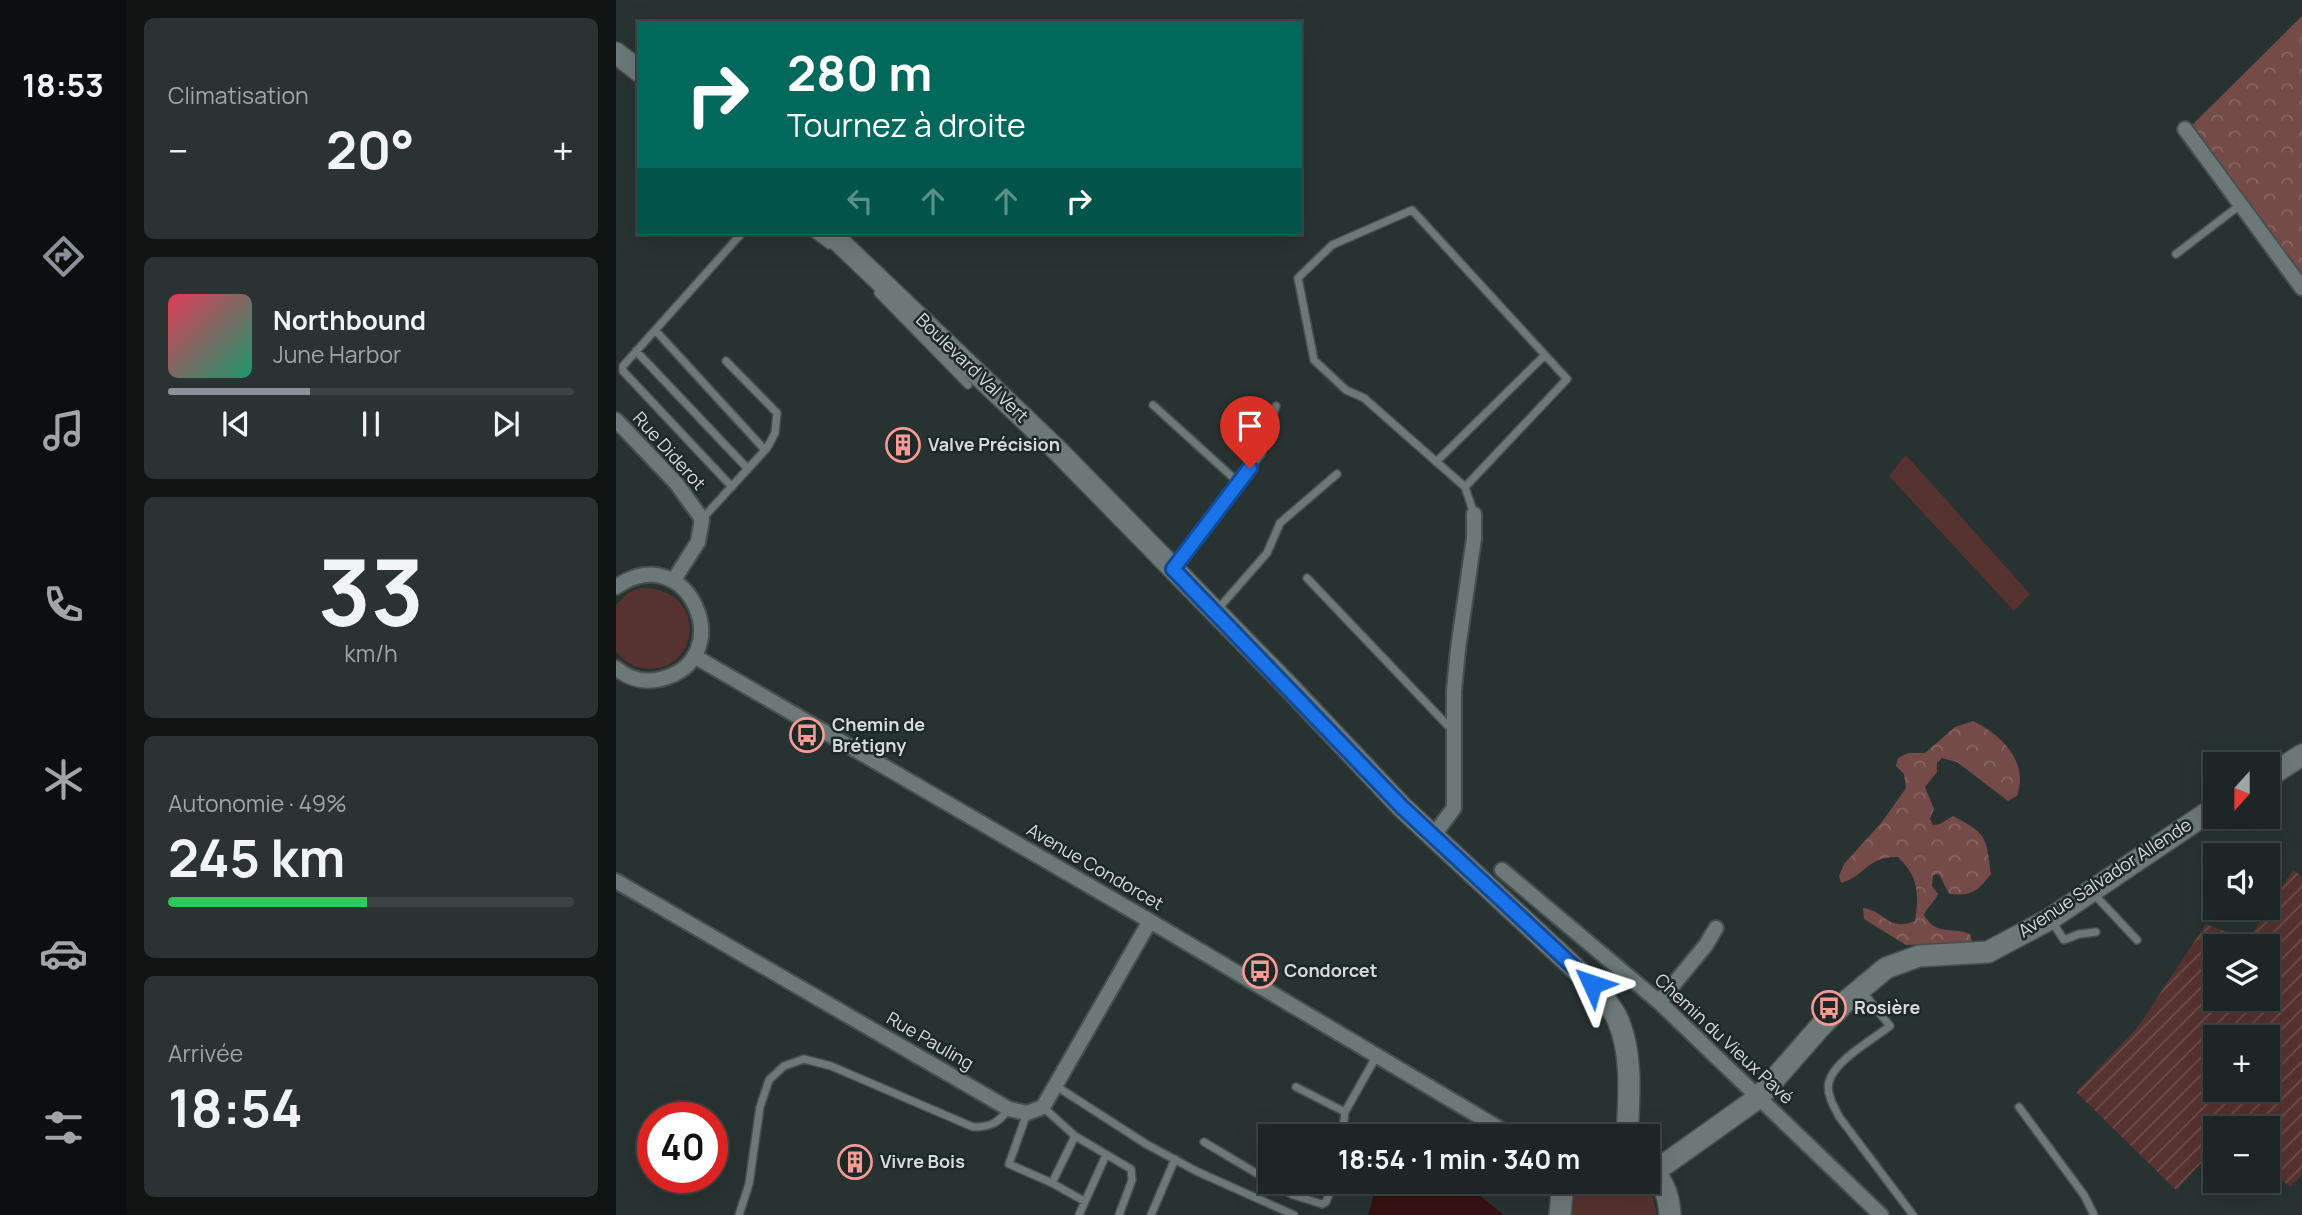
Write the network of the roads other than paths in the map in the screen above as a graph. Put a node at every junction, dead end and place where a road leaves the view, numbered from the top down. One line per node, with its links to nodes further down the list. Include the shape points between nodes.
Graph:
1 (616, 53): 2 (street)
2 (637, 69)
3 (2185, 129): 4 (street)
4 (2240, 205): 8 (lane); 10 (street)
5 (740, 235): 12 (lane)
6 (816, 235): 9 (lane)
7 (832, 235): 29 (street, Boulevard Val Vert, via 1057,450)
8 (2176, 254)
9 (858, 272)
10 (2302, 288)
11 (876, 291): 16 (lane)
12 (655, 330): 13 (lane); 20 (lane)
13 (636, 351): 22 (lane); 25 (lane, via 623,371)
14 (1545, 355): 21 (lane); 21 (lane, via 1412,210 1332,245 1298,278 1314,360); 26 (lane, via 1567,379)
15 (726, 361): 20 (lane, via 777,413 775,433)
16 (968, 385)
17 (1153, 405): 24 (lane)
18 (1276, 406): 24 (lane, via 1261,454)
19 (616, 420): 28 (street, Rue Diderot, via 676,483)
20 (765, 450): 22 (lane)
21 (1436, 462): 26 (lane)
22 (748, 469): 25 (lane)
23 (1337, 474): 33 (lane, via 1280,523 1267,554)
24 (1239, 483): 29 (lane)
25 (732, 487): 28 (lane)
26 (1465, 487): 27 (lane)
27 (1474, 514): 36 (street)
28 (702, 519): 31 (street, Rue Diderot, via 698,542)
29 (1173, 569): 33 (street, Boulevard Val Vert)
30 (1307, 578): 36 (lane)
31 (673, 581): 32 (street, via 641,576); 34 (street, via 697,605 702,622)
32 (616, 587)
33 (1215, 612): 40 (street, Boulevard Val Vert)
34 (694, 656): 35 (street, via 670,677 645,680); 45 (street, Avenue Condorcet)
35 (618, 674)
36 (1453, 730): 40 (street, via 1454,808)
37 (2302, 755): 38 (street)
38 (2280, 769)
39 (2203, 816): 43 (street, Avenue Salvador Allende)
40 (1433, 836): 64 (street, Boulevard Val Vert, via 1592,984 1618,1019 1625,1045)
41 (1502, 870): 50 (street, Chemin du Vieux Pavé)
42 (616, 881): 57 (street, Rue Pauling)
43 (2091, 892): 44 (street, Avenue Salvador Allende); 48 (lane)
44 (2050, 919): 47 (lane, via 2064,940); 49 (street, Avenue Salvador Allende, via 1988,952 1902,960)
45 (1150, 921): 51 (street, Avenue Condorcet); 52 (street)
46 (1716, 928): 50 (street)
47 (2096, 932)
48 (2137, 940)
49 (1861, 988): 54 (street, Avenue Salvador Allende); 85 (lane, via 1890,1026 1835,1068 1828,1084 1830,1101)
50 (1659, 1002): 54 (street, Chemin du Vieux Pavé)
51 (1376, 1056): 58 (lane); 60 (street, Avenue Condorcet)
52 (1055, 1086): 55 (street); 68 (lane)
53 (1296, 1087): 58 (lane)
54 (1758, 1098): 69 (street, Avenue Salvador Allende); 84 (street, Chemin du Vieux Pavé)
55 (1042, 1107): 59 (street); 65 (lane)
56 (2019, 1107): 86 (lane)
57 (1009, 1109): 59 (street, Rue Pauling); 77 (lane, via 988,1127 973,1127 831,1066 804,1059 784,1066 769,1080 760,1107)
58 (1345, 1112): 61 (lane)
59 (1027, 1113): 72 (lane, via 1009,1164)
60 (1474, 1114): 62 (street, Avenue Condorcet); 63 (street, Avenue Condorcet)
61 (1344, 1124)
62 (1484, 1124)
63 (1494, 1124)
64 (1627, 1124)
65 (1075, 1136): 67 (lane); 72 (lane)
66 (1204, 1142): 70 (lane)
67 (1106, 1155): 76 (lane); 79 (lane, via 1131,1169 1132,1180)
68 (1175, 1159): 80 (lane); 81 (lane)
69 (1660, 1164)
70 (1258, 1174)
71 (1660, 1180): 83 (street)
72 (1052, 1183): 76 (lane)
73 (1291, 1194): 74 (lane, via 1322,1204)
74 (1329, 1194)
75 (1560, 1194): 82 (street)
76 (1084, 1201): 78 (lane)
77 (740, 1215)
78 (1079, 1215)
79 (1119, 1215)
80 (1150, 1215)
81 (1294, 1215)
82 (1560, 1215)
83 (1670, 1215)
84 (1881, 1215)
85 (1913, 1215)
86 (2094, 1215)

